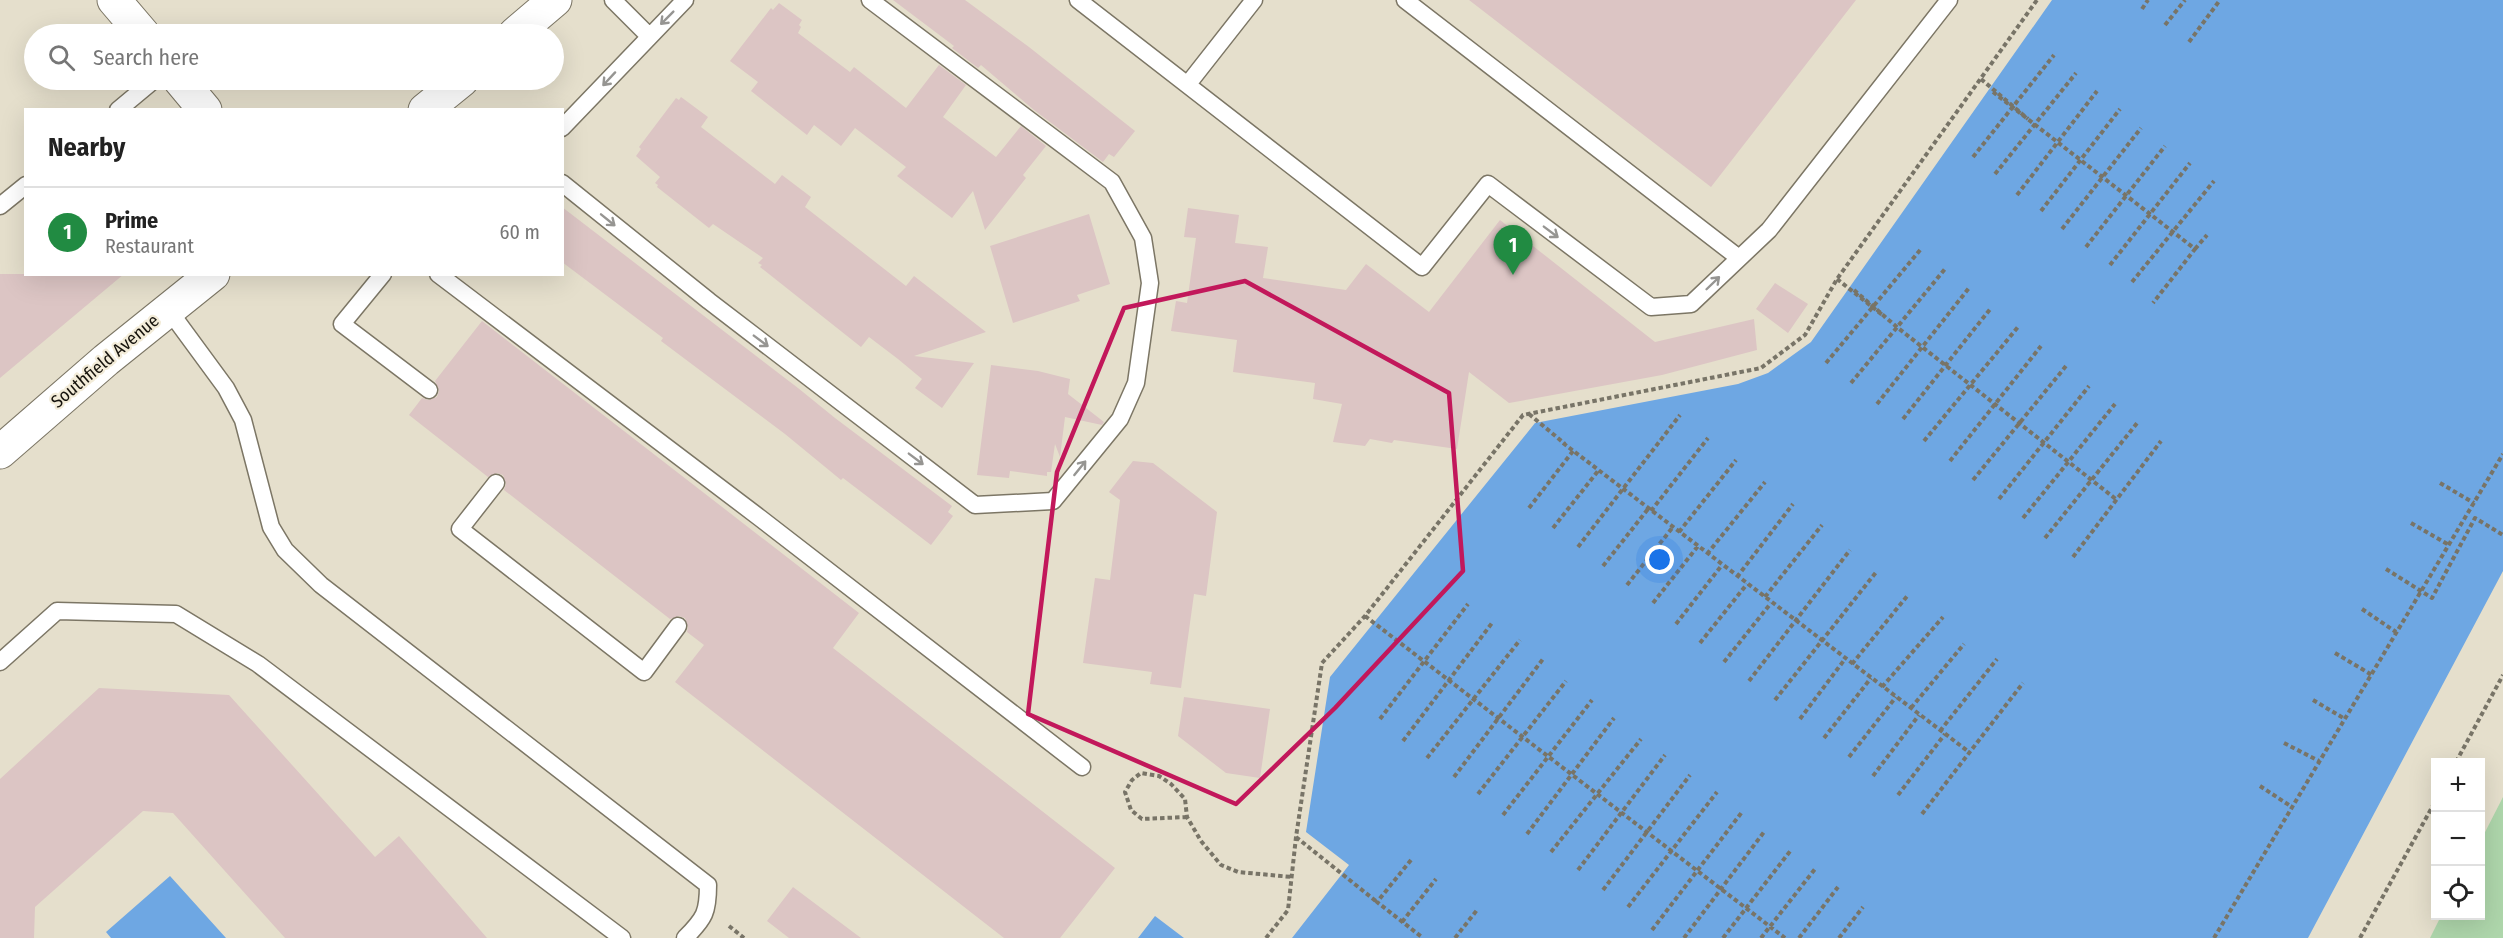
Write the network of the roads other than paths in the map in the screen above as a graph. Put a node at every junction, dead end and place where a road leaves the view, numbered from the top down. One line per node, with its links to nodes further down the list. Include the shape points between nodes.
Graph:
1 (114, 0): 10 (street)
2 (555, 0): 11 (street)
3 (613, 0): 12 (lane)
4 (685, 0): 12 (lane, one-way to 12)
5 (870, 0): 21 (lane, one-way to 5, via 975,505 1053,501 1120,419 1136,383 1150,283 1143,238 1112,182)
6 (1078, 0): 13 (lane)
7 (1254, 0): 13 (lane)
8 (1405, 0): 24 (lane)
9 (1949, 0): 24 (lane, via 1769,230)
10 (134, 24)
11 (527, 24)
12 (649, 36): 20 (lane, one-way to 20)
13 (1188, 84): 24 (lane, one-way to 24, via 1422,267 1488,184 1651,307 1691,304)
14 (142, 90): 17 (lane)
15 (188, 90): 18 (street)
16 (450, 90): 19 (street)
17 (120, 108)
18 (203, 108)
19 (427, 108)
20 (564, 126)
21 (564, 185)
22 (24, 187): 23 (lane)
23 (0, 206)
24 (1739, 258)
25 (210, 276): 28 (street, Southfield Avenue)
26 (381, 276): 29 (lane, via 342,324)
27 (441, 276): 34 (lane, via 756,524)
28 (168, 309): 30 (street, Southfield Avenue); 36 (lane, via 226,388 243,420 272,527 285,550 321,585 708,885 708,909)
29 (429, 390)
30 (0, 452)
31 (496, 483): 32 (lane, via 460,530 644,672)
32 (678, 626)
33 (0, 662): 35 (lane, via 57,610 176,614 258,664)
34 (1082, 767)
35 (622, 938)
36 (685, 938)

